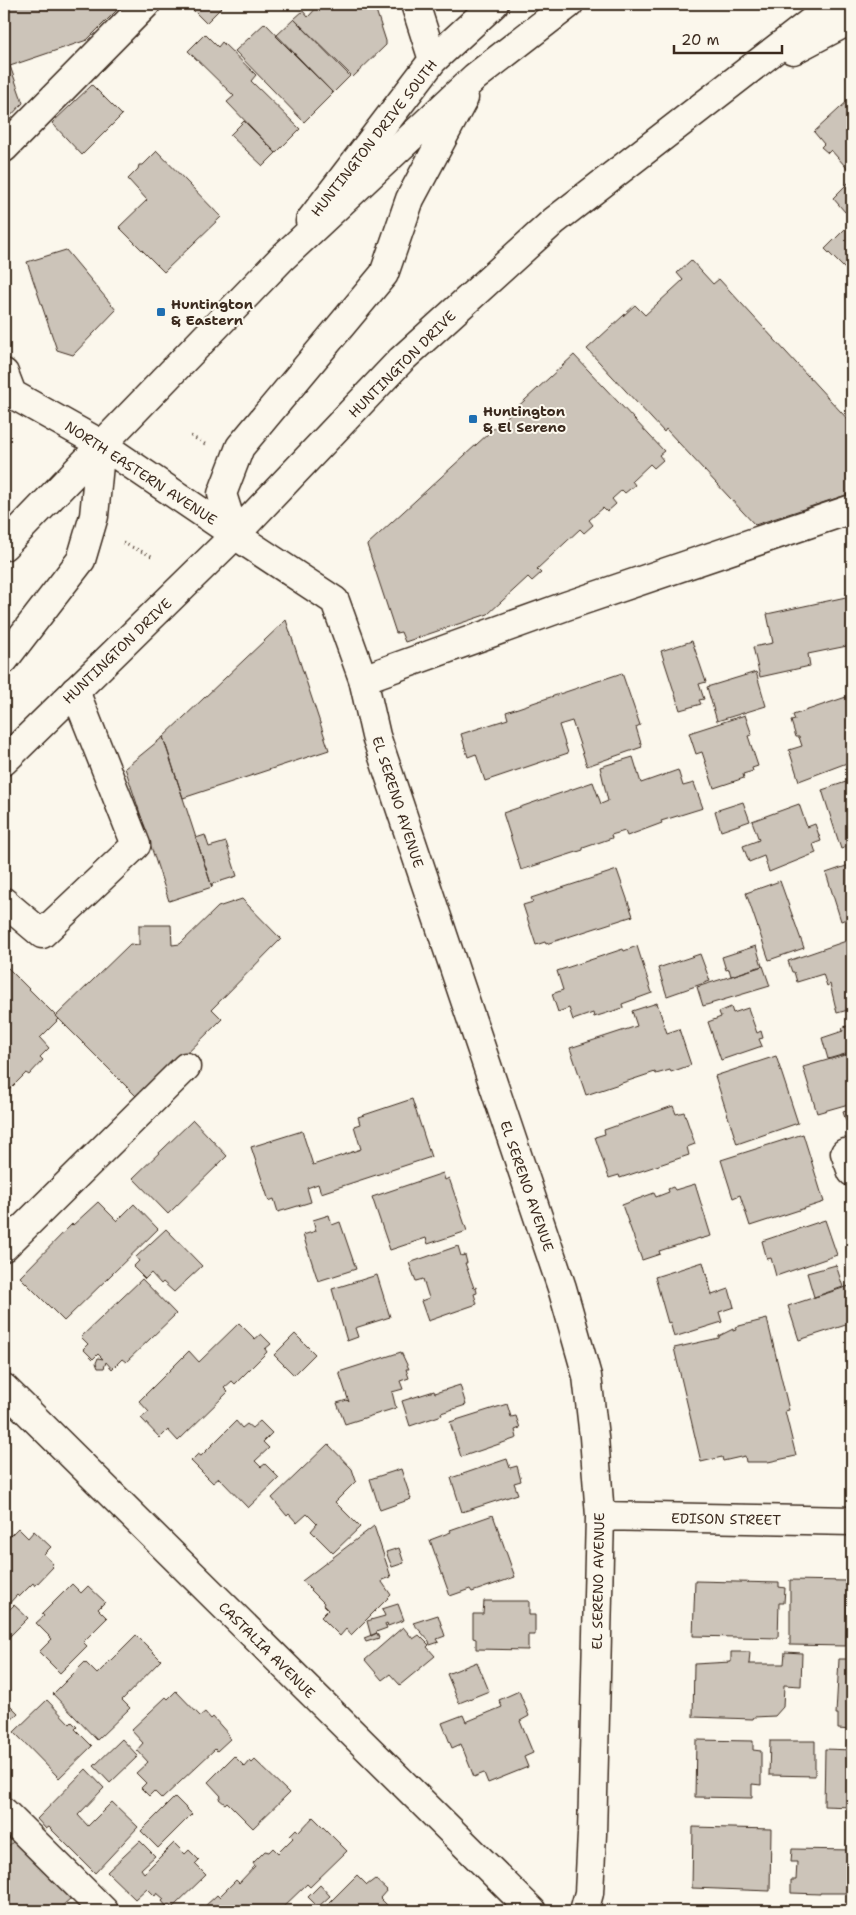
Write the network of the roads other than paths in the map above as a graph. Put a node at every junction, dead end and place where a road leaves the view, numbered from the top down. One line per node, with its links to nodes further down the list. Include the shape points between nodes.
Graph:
1 (146, 4): 10 (main road)
2 (415, 4): 7 (main road)
3 (494, 4): 7 (main road, HUNTINGTON DRIVE SOUTH)
4 (570, 4): 8 (main road)
5 (834, 4): 9 (main road, HUNTINGTON DRIVE)
6 (852, 19): 9 (main road)
7 (433, 60): 11 (main road, HUNTINGTON DRIVE SOUTH)
8 (475, 77): 11 (main road); 15 (main road, via 410,199 384,274 240,447 222,494)
9 (729, 83): 15 (main road, HUNTINGTON DRIVE, via 554,221 402,360)
10 (4, 148)
11 (282, 258): 13 (main road)
12 (4, 373): 13 (main road, NORTH EASTERN AVENUE, via 12,394)
13 (101, 444): 15 (main road, NORTH EASTERN AVENUE); 16 (main road); 17 (main road, via 94,516 81,560)
14 (852, 510): 18 (main road, via 566,606)
15 (235, 535): 18 (main road, EL SERENO AVENUE, via 335,601); 19 (main road, HUNTINGTON DRIVE)
16 (4, 546)
17 (4, 660)
18 (363, 679): 25 (main road, EL SERENO AVENUE, via 376,736 587,1376)
19 (75, 691): 20 (main road, HUNTINGTON DRIVE); 21 (main road, via 136,845 42,934)
20 (4, 761)
21 (4, 902)
22 (186, 1067): 23 (main road)
23 (4, 1247)
24 (4, 1388): 29 (main road, CASTALIA AVENUE)
25 (600, 1516): 26 (main road, EDISON STREET); 30 (main road, EL SERENO AVENUE, via 592,1834 589,1893)
26 (852, 1521)
27 (4, 1812): 28 (main road)
28 (104, 1911)
29 (532, 1911)
30 (584, 1911)

